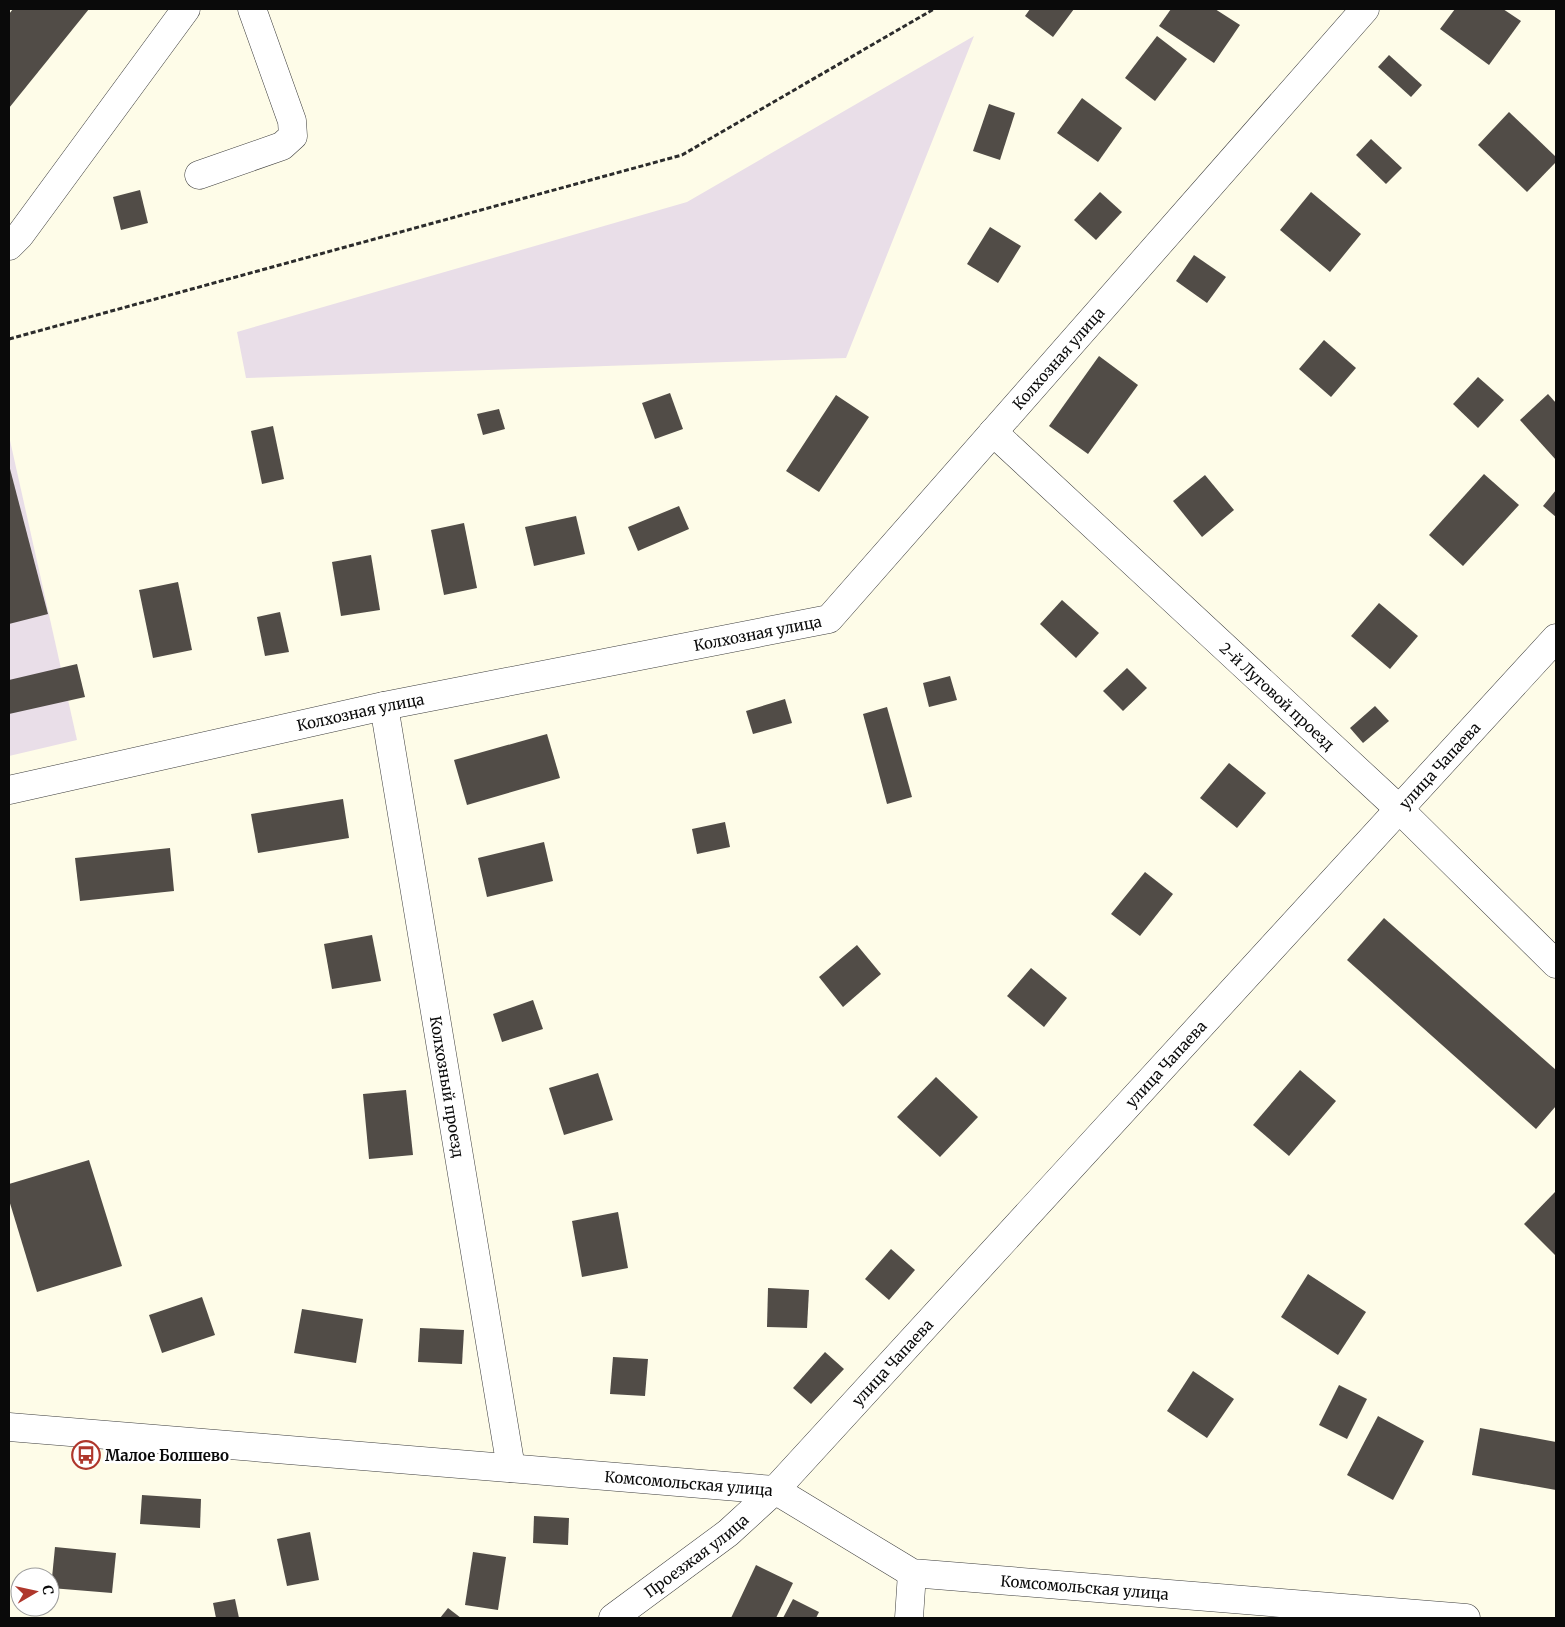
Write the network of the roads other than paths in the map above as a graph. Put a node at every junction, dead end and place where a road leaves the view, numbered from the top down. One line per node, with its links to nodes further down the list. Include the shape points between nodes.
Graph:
1 (186, 9): 5 (street)
2 (252, 9): 4 (street, via 292,121 293,136 282,146)
3 (1365, 9): 6 (street, Колхозная улица)
4 (199, 175)
5 (9, 246)
6 (993, 432): 8 (street, Колхозная улица, via 829,619); 10 (street, 2-й Луговой проезд)
7 (1556, 638): 10 (street, улица Чапаева)
8 (384, 706): 9 (street, Колхозная улица); 13 (street, Колхозный проезд)
9 (9, 790)
10 (1400, 809): 11 (street, 2-й Луговой проезд); 14 (street, улица Чапаева)
11 (1556, 964)
12 (9, 1428): 13 (street, Комсомольская улица)
13 (511, 1468): 14 (street, Комсомольская улица)
14 (775, 1490): 15 (street, Комсомольская улица); 16 (street, Проезжая улица, via 728,1533)
15 (912, 1573): 17 (street); 18 (street, Комсомольская улица)
16 (612, 1618)
17 (909, 1618)
18 (1466, 1618)

